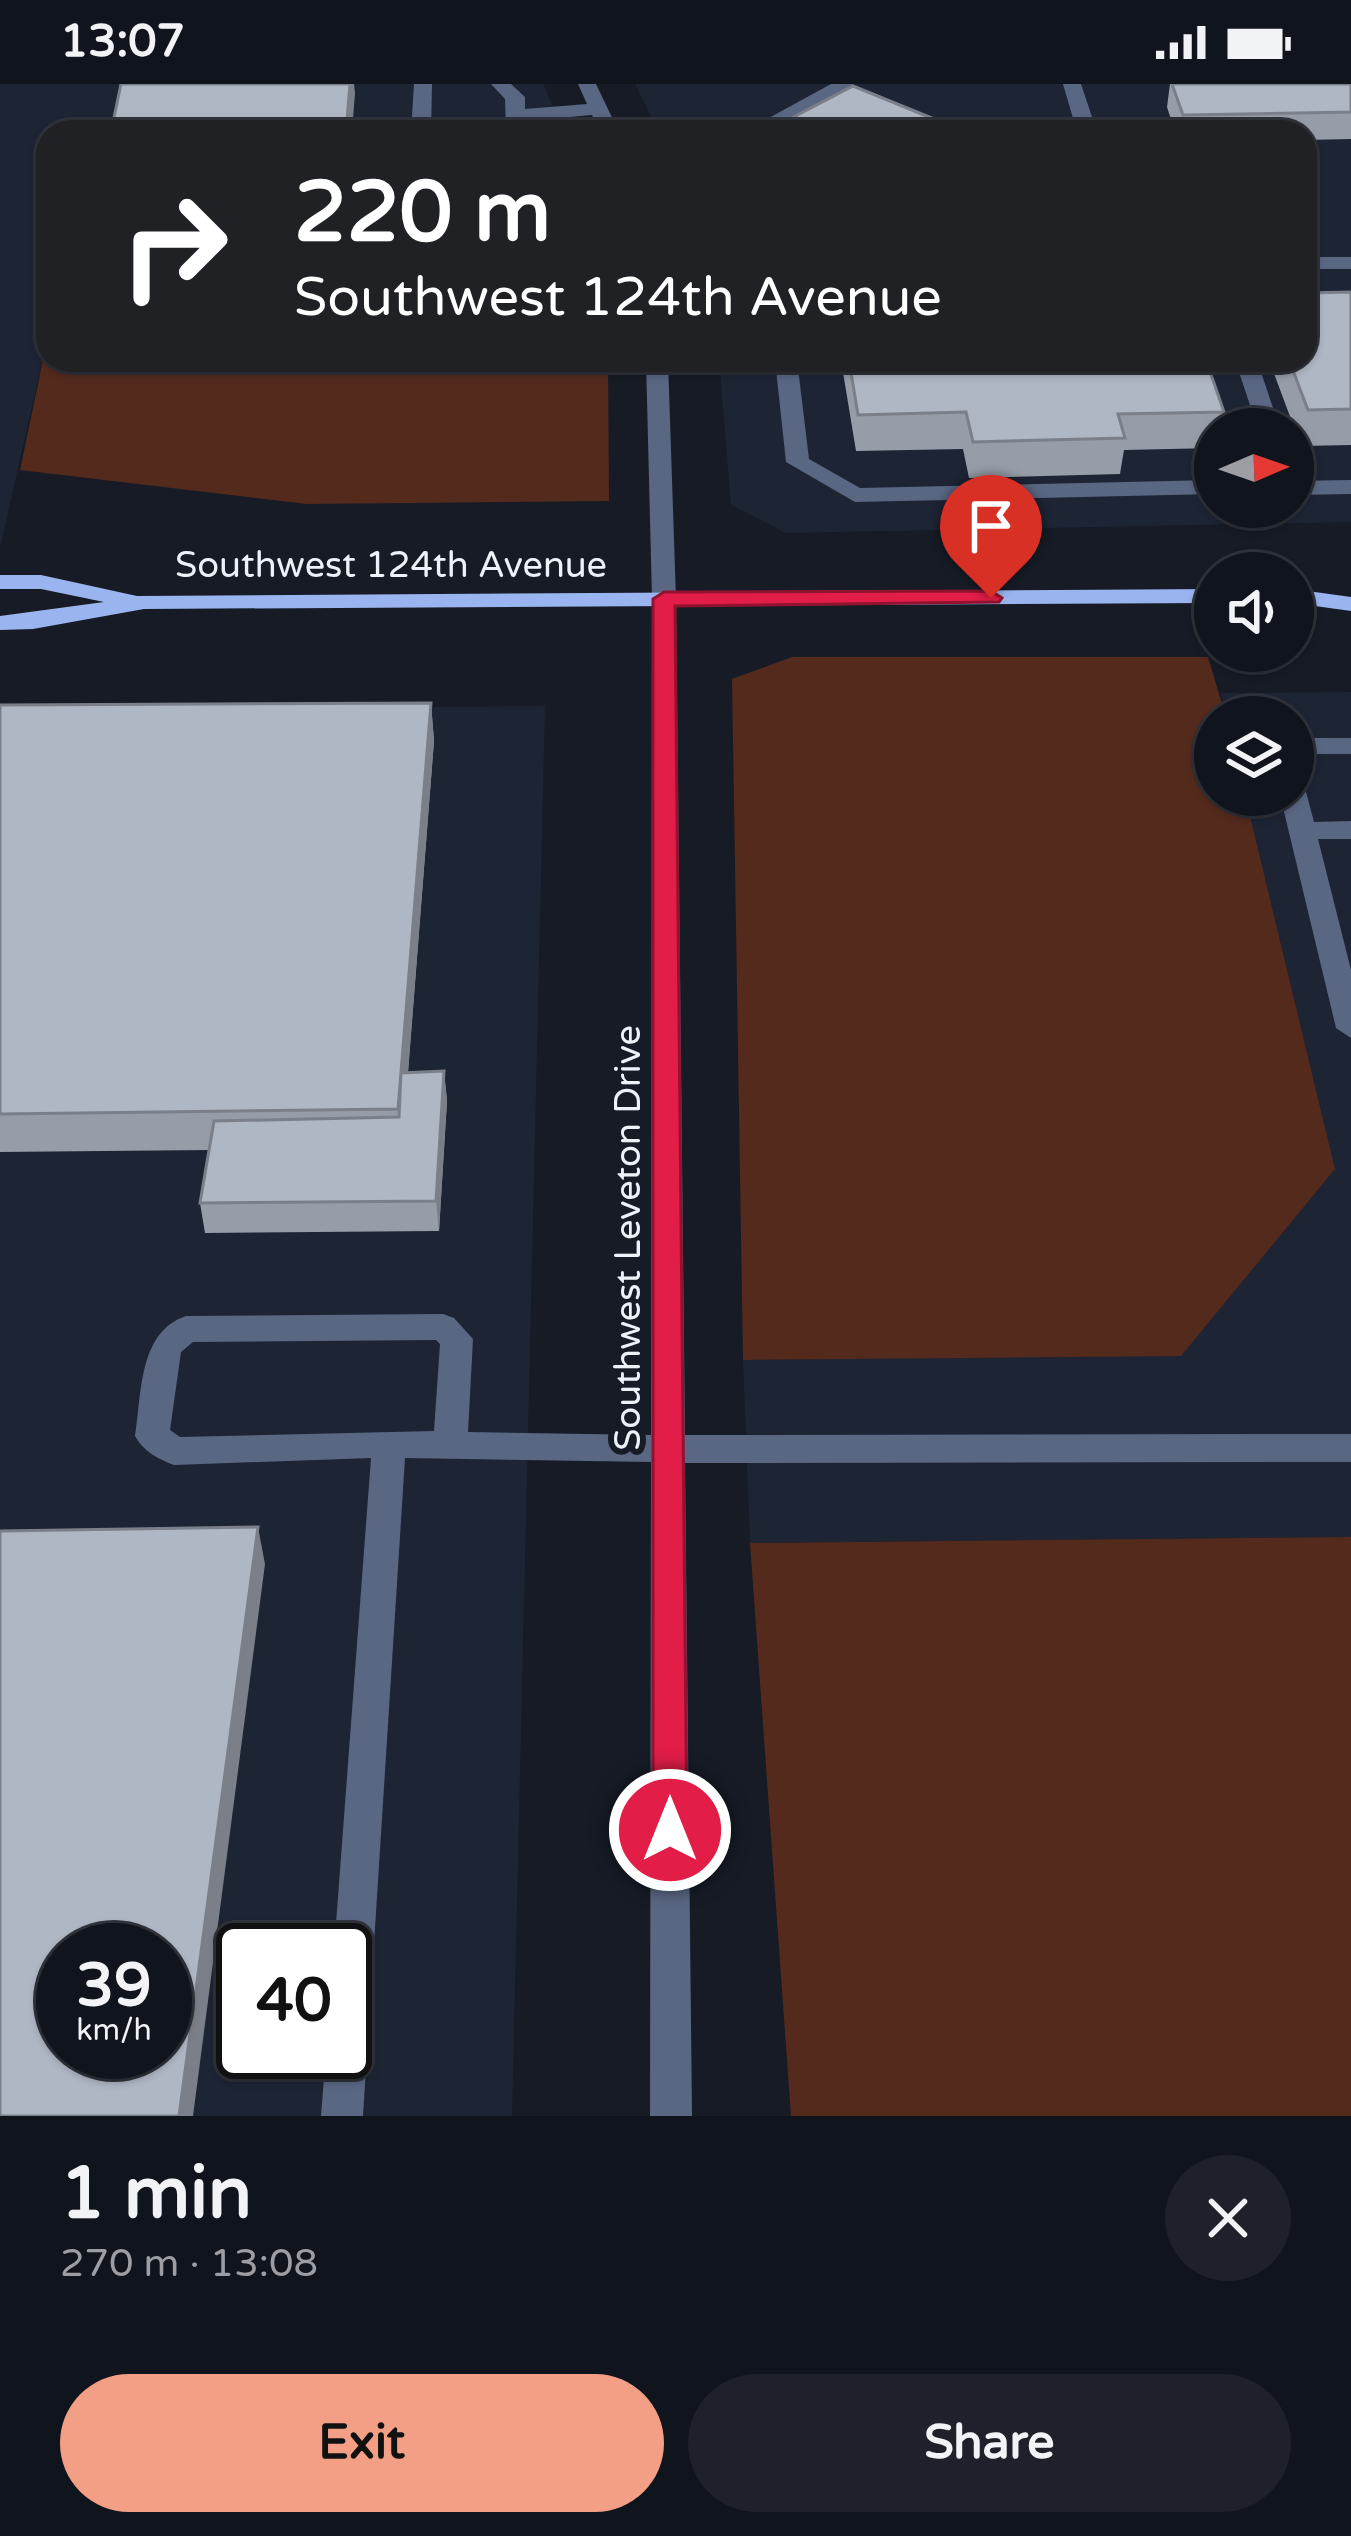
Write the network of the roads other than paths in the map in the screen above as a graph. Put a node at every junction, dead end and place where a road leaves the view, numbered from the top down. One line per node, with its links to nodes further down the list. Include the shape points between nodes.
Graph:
1 (423, 84): 7 (street)
2 (500, 84): 8 (street, via 515,97)
3 (587, 84): 6 (street)
4 (845, 84): 11 (street)
5 (1072, 84): 12 (street)
6 (598, 109): 9 (street); 10 (street)
7 (422, 120)
8 (516, 120)
9 (538, 120)
10 (603, 120)
11 (776, 120)
12 (1083, 120)
13 (1351, 262): 14 (street)
14 (1317, 263)
15 (657, 372): 27 (street, Southwest Leveton Drive)
16 (787, 372): 19 (street, via 798,462 855,495)
17 (1250, 372): 18 (street)
18 (1262, 408)
19 (1194, 487)
20 (1351, 487): 21 (street)
21 (1314, 488)
22 (0, 582): 28 (main road, Southwest 124th Avenue, via 41,581)
23 (1351, 583): 24 (main road)
24 (1314, 593)
25 (1194, 596): 27 (main road, Southwest 124th Avenue)
26 (1314, 598): 29 (main road)
27 (664, 599): 28 (main road, Southwest 124th Avenue); 41 (street, Southwest Leveton Drive)
28 (144, 602): 30 (main road, Southwest 124th Avenue)
29 (1351, 604)
30 (0, 622)
31 (1314, 746): 32 (street)
32 (1351, 746)
33 (1299, 816): 35 (street)
34 (1351, 830): 35 (street)
35 (1303, 831): 36 (street)
36 (1337, 916): 37 (street)
37 (1351, 1028)
38 (389, 1444): 39 (street); 39 (street, via 174,1451 152,1436 166,1346 186,1329 443,1327 457,1339); 42 (street)
39 (450, 1445): 41 (street)
40 (1351, 1448): 41 (street)
41 (668, 1449): 43 (street, Southwest Leveton Drive)
42 (342, 2116)
43 (671, 2116)

